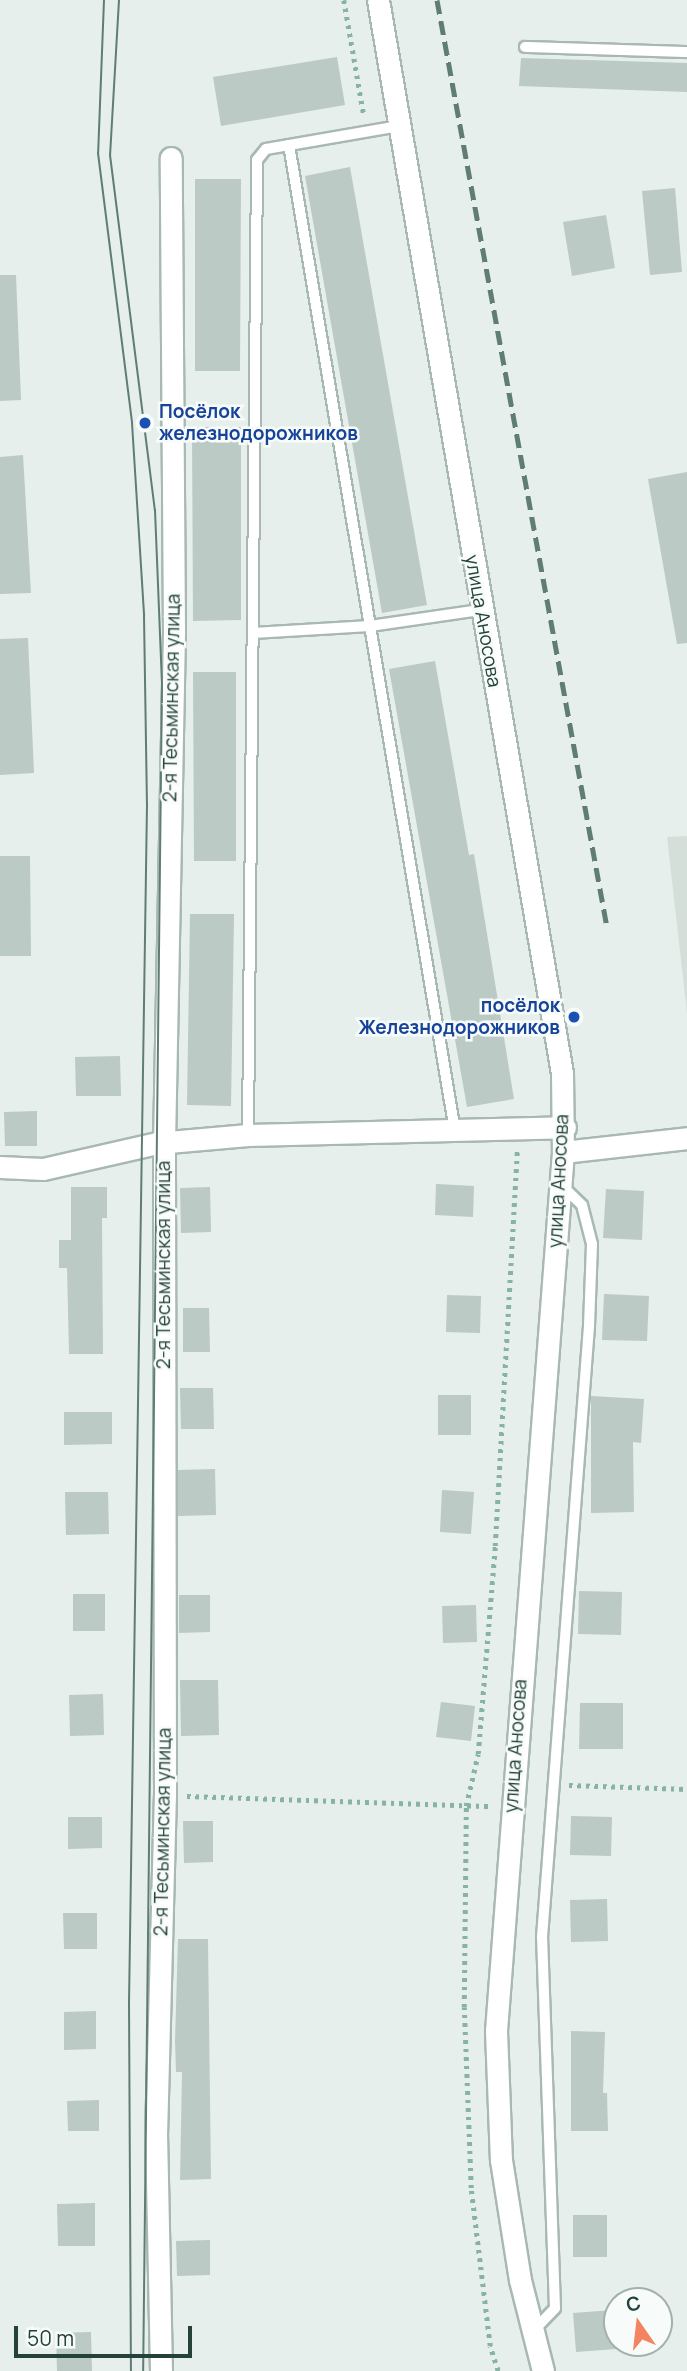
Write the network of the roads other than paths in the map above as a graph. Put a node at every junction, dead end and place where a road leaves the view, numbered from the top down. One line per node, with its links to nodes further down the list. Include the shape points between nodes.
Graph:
1 (378, 0): 4 (street, улица Аносова)
2 (525, 47): 3 (lane)
3 (687, 52)
4 (399, 126): 5 (lane); 7 (street, улица Аносова)
5 (289, 145): 8 (lane); 9 (lane, via 266,149 257,160)
6 (171, 158): 14 (street, 2-я Тесьминская улица, via 174,631)
7 (480, 610): 8 (lane); 10 (street, улица Аносова, via 562,1073)
8 (370, 626): 9 (lane); 11 (lane)
9 (253, 633): 12 (lane)
10 (565, 1127): 11 (street); 15 (street, улица Аносова)
11 (455, 1131): 12 (street)
12 (248, 1135): 14 (street)
13 (687, 1138): 15 (street)
14 (153, 1145): 16 (street, via 43,1169); 19 (street, 2-я Тесьминская улица, via 165,1796 156,2136)
15 (563, 1152): 17 (street, улица Аносова)
16 (0, 1167)
17 (561, 1185): 18 (street, улица Аносова, via 496,2031 501,2160); 18 (lane, via 582,1205 592,1244 542,1937 555,2308)
18 (533, 2331): 20 (street, улица Аносова)
19 (161, 2371)
20 (542, 2371)

